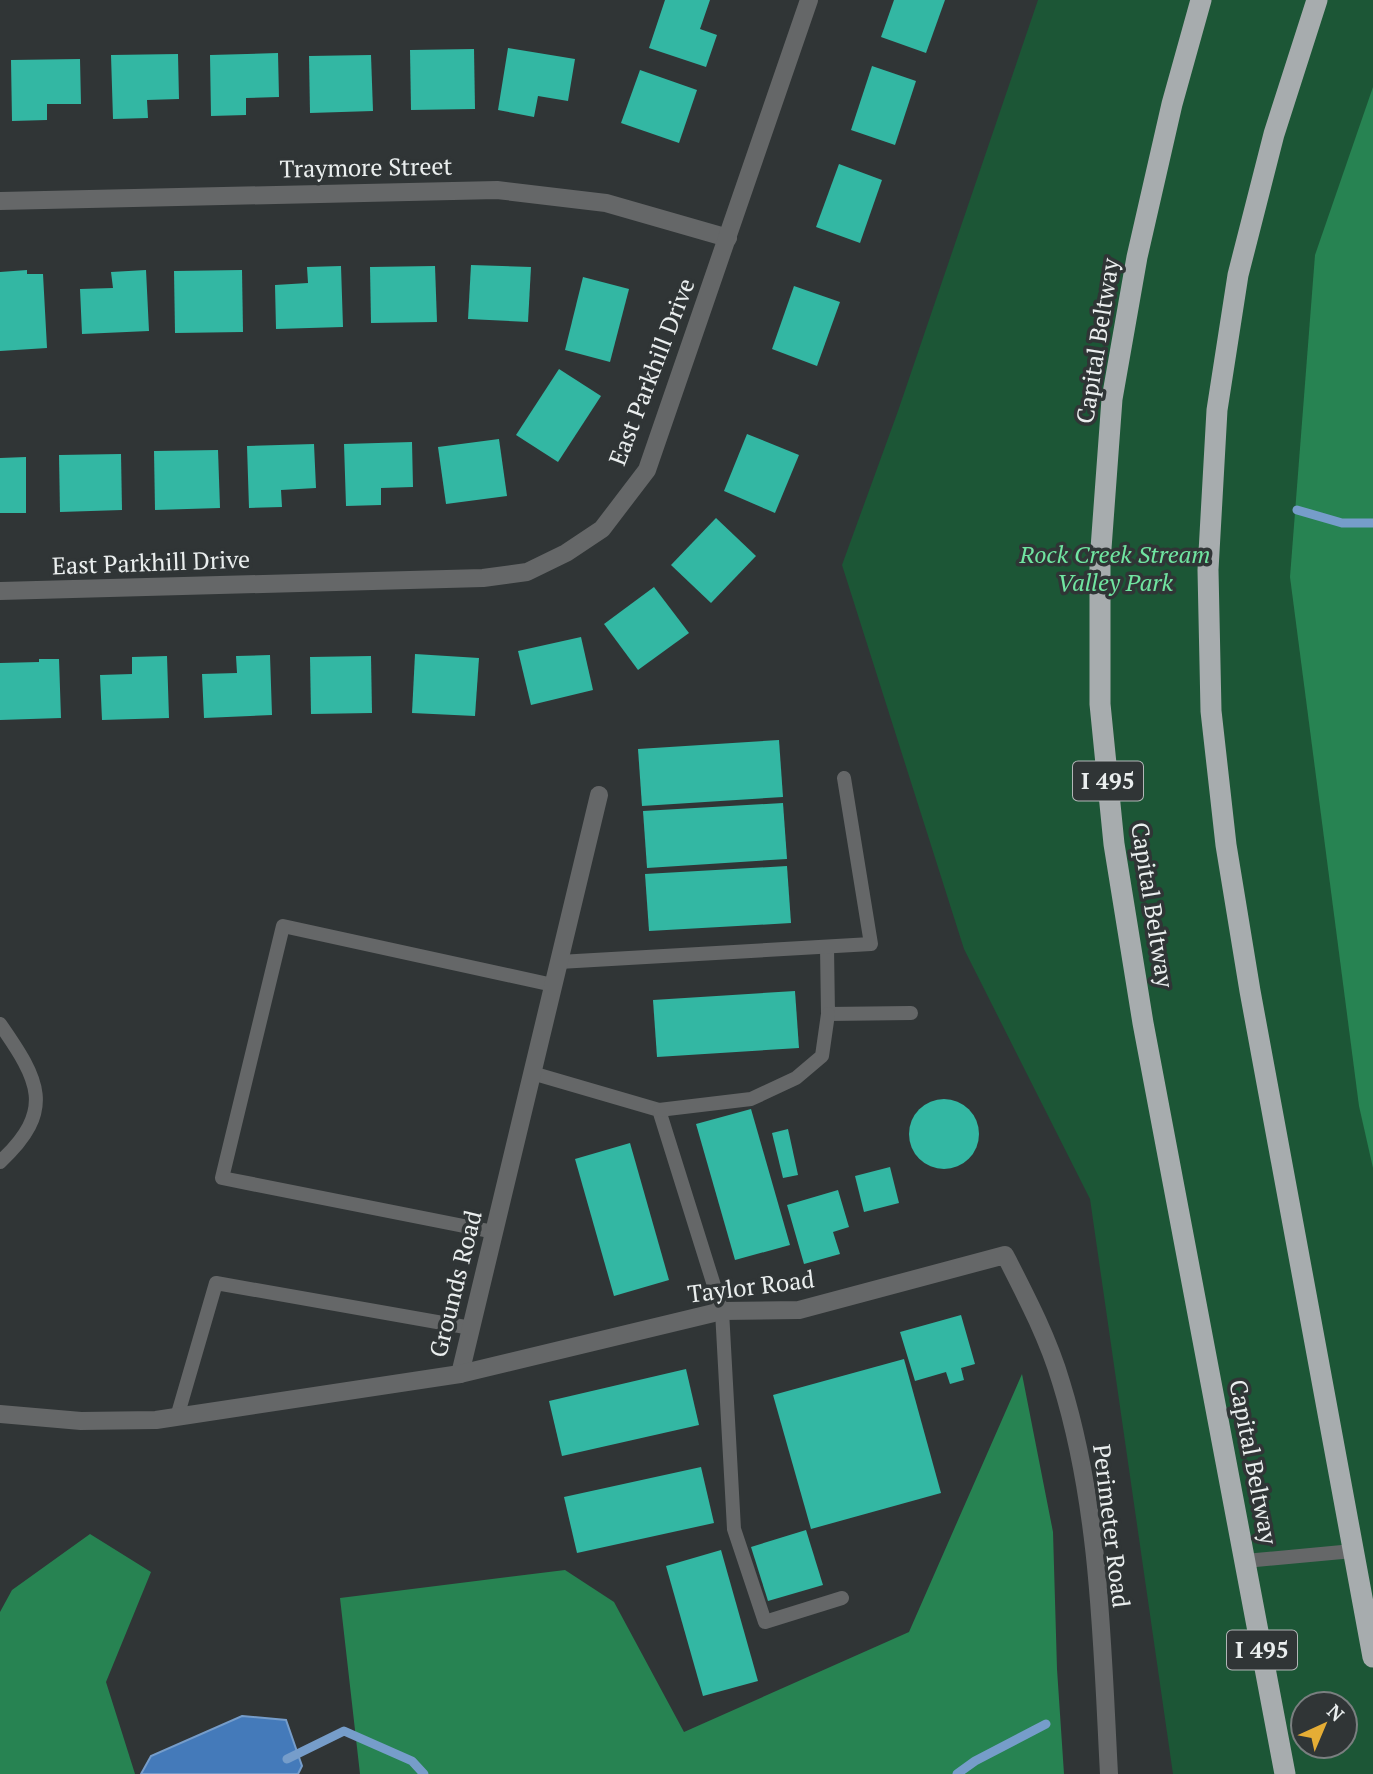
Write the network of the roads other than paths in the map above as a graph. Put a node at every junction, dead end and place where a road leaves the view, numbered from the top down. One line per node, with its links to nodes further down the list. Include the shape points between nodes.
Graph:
1 (809, 0): 5 (street, East Parkhill Drive)
2 (1201, 0): 26 (highway, Capital Beltway / I 495, via 1137,257 1112,399 1100,562 1100,705 1114,844 1143,1023)
3 (1317, 0): 25 (highway, via 1274,134 1238,275 1217,410 1209,634 1211,711 1226,845)
4 (0, 201): 5 (street, Traymore Street, via 497,190 606,204)
5 (728, 238): 6 (street, East Parkhill Drive, via 647,470 602,529 566,554 527,572 483,579)
6 (0, 591)
7 (844, 778): 9 (lane, via 871,944)
8 (599, 795): 10 (street, Grounds Road)
9 (827, 947): 10 (lane); 13 (lane)
10 (559, 962): 11 (street, Grounds Road)
11 (554, 985): 15 (street, Grounds Road); 18 (lane, via 283,926 222,1178)
12 (911, 1013): 13 (lane)
13 (828, 1014): 16 (lane, via 822,1056 796,1078 751,1099)
14 (0, 1024): 17 (lane, via 22,1056 37,1108 30,1127)
15 (532, 1073): 16 (lane); 18 (street, Grounds Road)
16 (659, 1110): 20 (lane)
17 (0, 1162)
18 (494, 1233): 21 (street, Grounds Road)
19 (1005, 1255): 20 (street, Taylor Road, via 799,1310); 29 (street, Perimeter Road, via 1036,1316 1061,1382 1084,1476)
20 (722, 1311): 22 (street, Taylor Road); 27 (lane, via 734,1529 765,1622)
21 (471, 1328): 22 (street, Grounds Road); 24 (lane, via 216,1283)
22 (460, 1374): 24 (street, Grounds Road)
23 (0, 1414): 24 (street, Grounds Road, via 81,1420)
24 (177, 1417)
25 (1353, 1551): 26 (lane); 28 (highway)
26 (1245, 1562): 30 (highway, Capital Beltway / I 495)
27 (842, 1598)
28 (1373, 1657)
29 (1110, 1774)
30 (1285, 1774)

